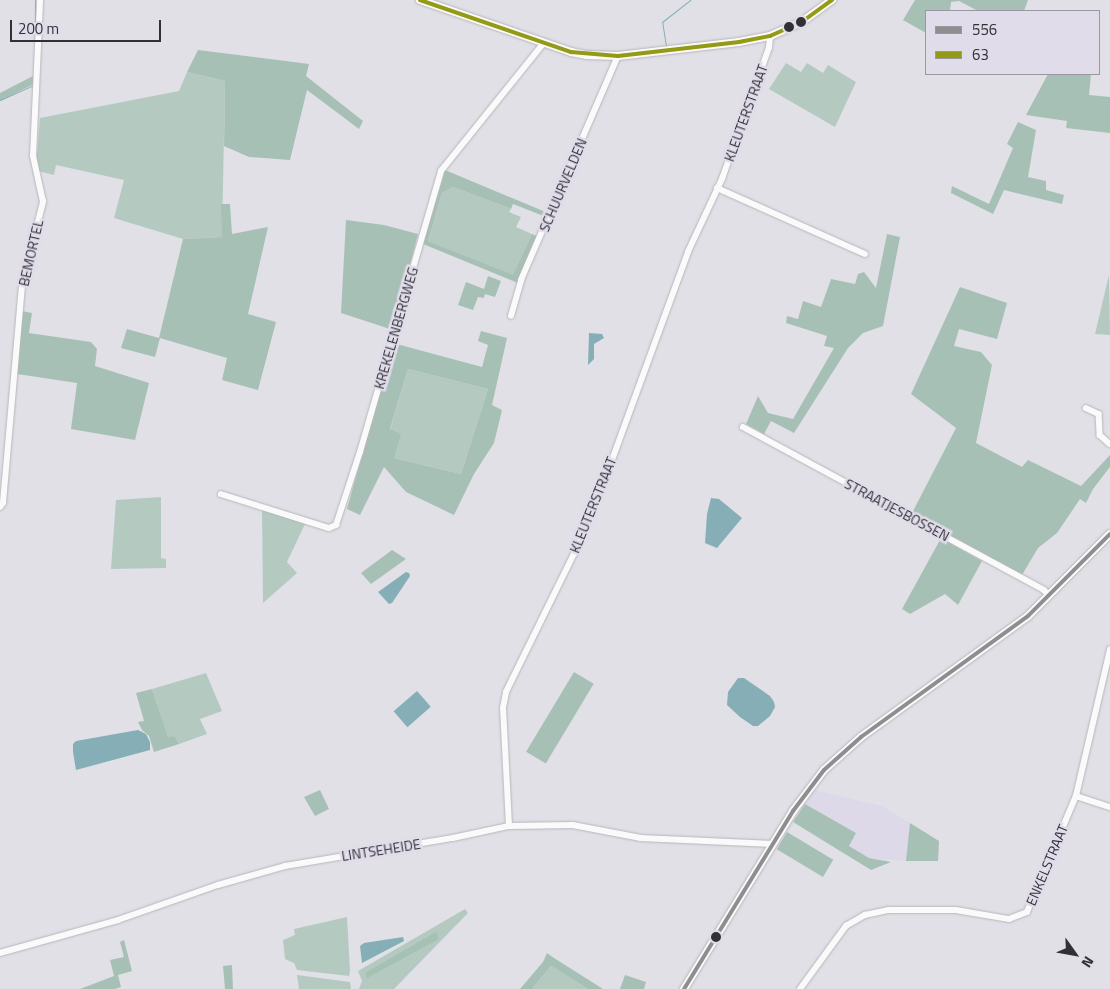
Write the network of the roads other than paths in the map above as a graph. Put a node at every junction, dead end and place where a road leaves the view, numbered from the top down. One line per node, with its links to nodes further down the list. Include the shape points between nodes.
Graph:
1 (40, 0): 14 (street, BEMORTEL, via 33,156 43,202 22,285 3,503)
2 (420, 0): 5 (street)
3 (832, 0): 4 (street, via 803,21)
4 (770, 36): 6 (street); 7 (street, KLEUTERSTRAAT, via 769,48)
5 (543, 44): 6 (street, via 586,55); 13 (street, KREKELENBERGWEG, via 441,171 336,525 329,528)
6 (618, 56): 9 (street, SCHUURVELDEN, via 521,280)
7 (717, 188): 8 (street); 20 (street, KLEUTERSTRAAT, via 688,252 574,554 506,692 503,708)
8 (866, 254)
9 (511, 316)
10 (1086, 408): 12 (street, via 1099,414 1100,435)
11 (743, 427): 16 (street, STRAATJESBOSSEN)
12 (1110, 444)
13 (221, 494)
14 (0, 507)
15 (1110, 534): 16 (street)
16 (1050, 596): 21 (street, via 1004,634 847,748 809,789)
17 (1110, 650): 18 (street, ENKELSTRAAT)
18 (1076, 796): 19 (street); 24 (street, ENKELSTRAAT, via 1027,912 1009,918 956,910 888,910 865,915 846,926)
19 (1110, 807)
20 (509, 826): 21 (street, LINTSEHEIDE, via 573,825 640,838); 22 (street, LINTSEHEIDE, via 285,866 218,885 118,920)
21 (774, 844): 23 (street)
22 (0, 953)
23 (684, 989)
24 (800, 989)

